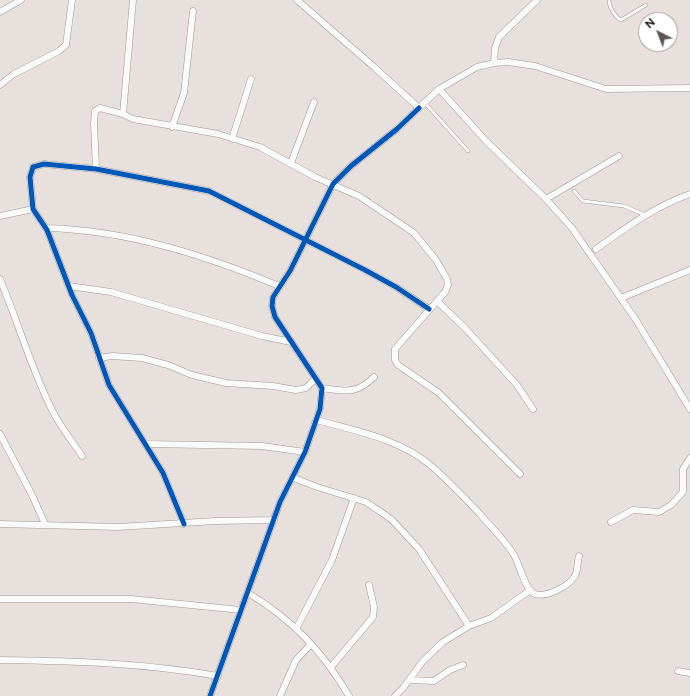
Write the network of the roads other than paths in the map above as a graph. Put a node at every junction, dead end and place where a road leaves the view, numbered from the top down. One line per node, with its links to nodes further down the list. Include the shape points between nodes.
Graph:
1 (20, 0): 9 (street)
2 (72, 0): 12 (street, via 66,46 14,74)
3 (133, 0): 18 (street)
4 (297, 0): 17 (street)
5 (537, 0): 10 (street, via 499,37)
6 (609, 0): 7 (lane, via 615,15 621,20)
7 (646, 5)
8 (193, 11): 19 (street, via 184,93)
9 (0, 12)
10 (494, 63): 13 (street, via 508,62 535,66 606,89); 14 (street, via 477,67)
11 (251, 79): 20 (street)
12 (0, 85)
13 (690, 88)
14 (440, 89): 16 (street); 28 (street, via 486,141)
15 (314, 102): 23 (street)
16 (425, 103): 17 (street); 21 (lane)
17 (419, 108): 25 (street)
18 (123, 114): 19 (street, via 132,119); 24 (street, via 100,108 95,111)
19 (172, 126): 20 (street)
20 (232, 139): 23 (street, via 260,147)
21 (468, 150)
22 (619, 156): 28 (street)
23 (291, 163): 25 (street)
24 (96, 169): 29 (street, via 44,164 34,167 30,177); 33 (street, via 209,191)
25 (333, 184): 33 (street); 40 (street, via 376,206 414,233 436,260 447,279 447,288)
26 (574, 190): 31 (lane, via 583,200 624,206)
27 (690, 194): 31 (street, via 673,200)
28 (546, 199): 39 (street, via 572,228)
29 (33, 209): 30 (street); 32 (street)
30 (0, 216)
31 (645, 216): 34 (street)
32 (46, 228): 37 (street); 38 (street, via 107,233 156,244)
33 (305, 241): 38 (street, via 290,271); 41 (street, via 396,287)
34 (596, 249)
35 (690, 270): 39 (street)
36 (0, 279): 53 (street, via 14,311 27,353 53,411)
37 (69, 286): 42 (street, via 111,292); 43 (street, via 91,333)
38 (279, 286): 42 (street, via 273,296 273,310)
39 (621, 298): 48 (street)
40 (437, 301): 41 (street); 47 (street, via 466,328 517,385)
41 (429, 309): 55 (street, via 395,349 395,360 398,365 439,393)
42 (291, 342): 45 (street)
43 (99, 358): 45 (street, via 142,358 192,375 226,383 296,390 306,388); 51 (street, via 109,385)
44 (374, 377): 46 (street, via 361,389 354,391)
45 (316, 378): 46 (street)
46 (322, 388): 49 (street)
47 (532, 409)
48 (690, 409)
49 (317, 420): 52 (street); 65 (street, via 365,433 402,447 428,463 506,543 515,556)
50 (0, 434): 61 (street)
51 (146, 444): 52 (street, via 262,446); 62 (street, via 170,486)
52 (305, 452): 56 (street)
53 (82, 456)
54 (690, 458): 59 (street, via 683,469 683,492 671,504 659,512 633,510)
55 (520, 474)
56 (294, 478): 57 (street); 58 (street)
57 (354, 498): 69 (street, via 382,512 411,539); 70 (street, via 332,560)
58 (274, 520): 62 (street); 66 (street)
59 (611, 522)
60 (0, 524): 61 (street)
61 (45, 524): 62 (street, via 118,527)
62 (184, 524)
63 (579, 556): 65 (street, via 572,580 548,593 536,594)
64 (369, 585): 74 (street, via 374,607 372,616)
65 (529, 591): 69 (street, via 491,618)
66 (248, 593): 68 (street); 70 (street, via 271,607)
67 (0, 599): 68 (street, via 131,599)
68 (241, 610): 77 (street)
69 (470, 626): 78 (street, via 443,642 423,661)
70 (296, 629): 71 (street)
71 (311, 644): 74 (street); 80 (street, via 294,664)
72 (0, 660): 77 (street, via 116,662 182,669)
73 (463, 665): 78 (street, via 434,681)
74 (331, 668): 81 (street)
75 (678, 671): 76 (street)
76 (690, 673)
77 (218, 676): 79 (street)
78 (410, 680): 82 (street)
79 (210, 696)
80 (280, 696)
81 (349, 696)
82 (394, 696)

